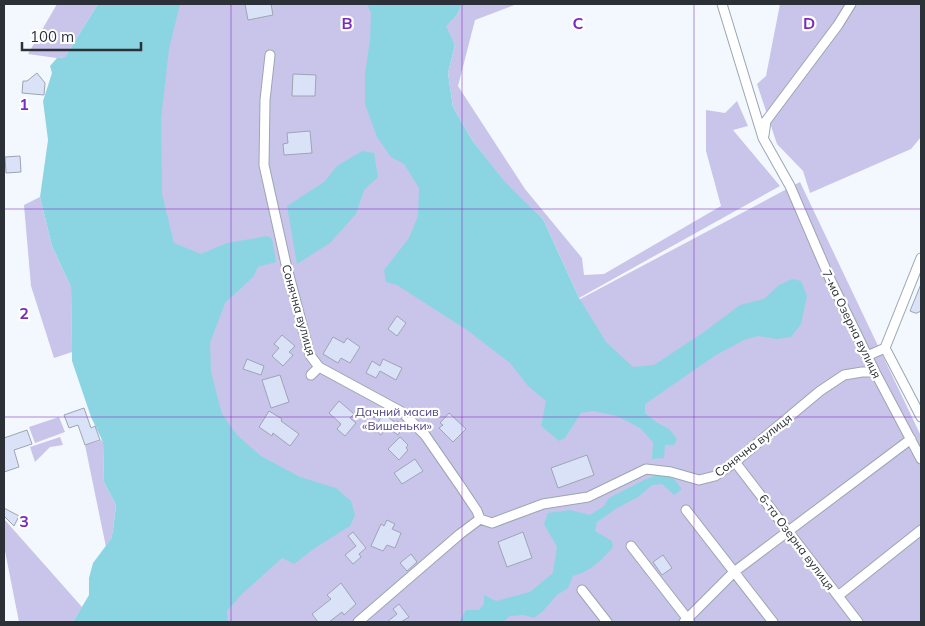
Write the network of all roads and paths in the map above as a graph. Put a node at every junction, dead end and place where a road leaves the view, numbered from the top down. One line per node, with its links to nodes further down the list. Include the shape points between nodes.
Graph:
1 (722, 4): 4 (street, 7-ма Озерна вулиця)
2 (851, 4): 4 (street, via 766,121)
3 (270, 55): 8 (street, Сонячна вулиця, via 265,100 264,165 310,355)
4 (763, 138): 7 (street, 7-ма Озерна вулиця, via 790,186)
5 (921, 258): 6 (street)
6 (885, 348): 7 (street); 11 (street)
7 (867, 356): 9 (street, 7-ма Озерна вулиця)
8 (319, 367): 10 (street); 16 (street, Сонячна вулиця, via 402,412 425,435)
9 (875, 372): 12 (street, 7-ма Озерна вулиця); 14 (street, Сонячна вулиця, via 844,375)
10 (311, 375)
11 (921, 417)
12 (911, 439): 13 (street, 7-ма Озерна вулиця); 18 (street)
13 (921, 459)
14 (735, 462): 16 (street, Сонячна вулиця, via 715,476 699,480 646,469 588,498 543,504 492,523); 18 (street, 6-та Озерна вулиця)
15 (686, 510): 20 (street)
16 (480, 520): 24 (street)
17 (921, 530): 22 (street)
18 (789, 531): 20 (street); 22 (street, 6-та Озерна вулиця)
19 (631, 546): 23 (street)
20 (734, 572): 23 (street); 26 (street)
21 (582, 590): 25 (street)
22 (838, 596): 27 (street, 6-та Озерна вулиця)
23 (687, 621)
24 (358, 622)
25 (606, 622)
26 (773, 622)
27 (858, 622)

